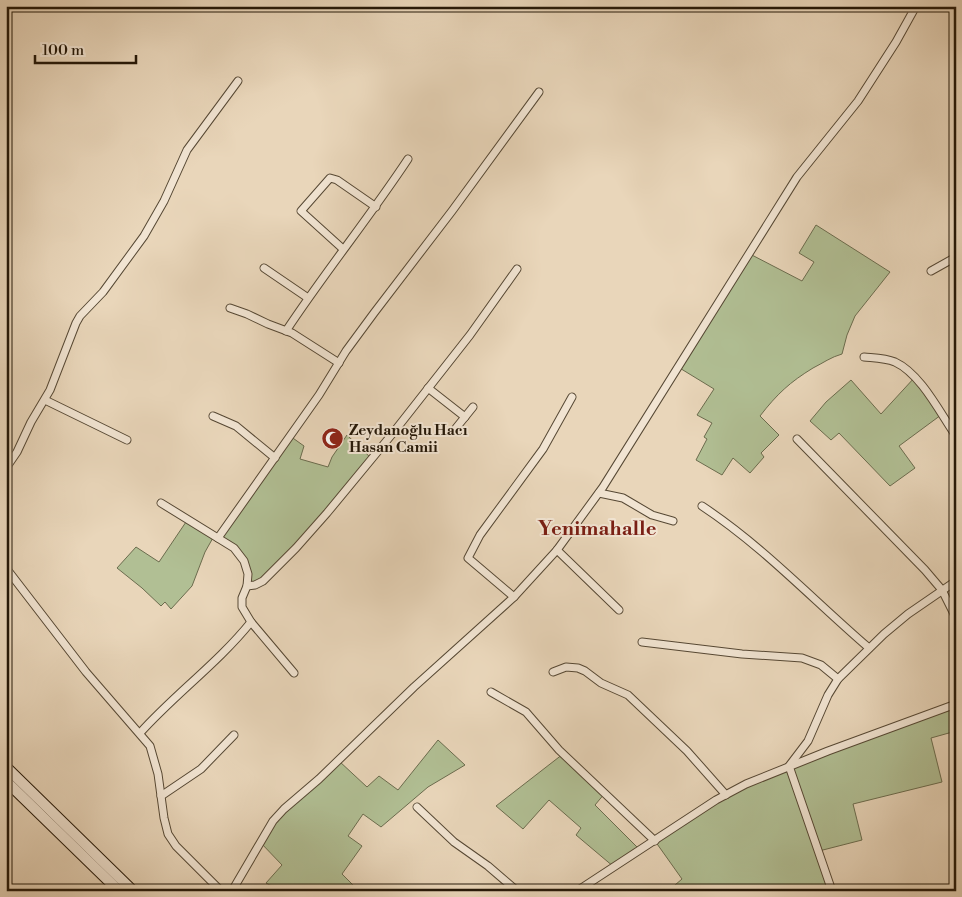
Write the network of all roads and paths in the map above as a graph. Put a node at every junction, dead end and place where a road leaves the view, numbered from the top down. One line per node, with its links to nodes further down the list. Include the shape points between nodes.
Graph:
1 (916, 6): 28 (street, via 858,101 793,183)
2 (238, 81): 18 (street, via 188,150 144,236 76,322)
3 (539, 92): 15 (street)
4 (408, 159): 5 (street)
5 (376, 207): 6 (street); 6 (street, via 330,178 301,211)
6 (343, 249): 11 (street)
7 (956, 257): 10 (street)
8 (264, 268): 11 (street)
9 (517, 268): 16 (street)
10 (931, 271)
11 (308, 298): 13 (street)
12 (230, 308): 13 (street)
13 (286, 330): 15 (street)
14 (864, 357): 23 (street, via 892,361 920,382)
15 (339, 363): 26 (street)
16 (428, 388): 21 (street); 36 (street, via 296,548 263,580)
17 (572, 397): 38 (street, via 543,449 480,535 468,558)
18 (45, 400): 25 (street); 27 (street)
19 (473, 407): 21 (street)
20 (214, 416): 26 (street, via 236,426)
21 (465, 417): 22 (street)
22 (456, 428)
23 (956, 436)
24 (798, 439): 37 (street)
25 (128, 440)
26 (274, 458): 32 (street)
27 (6, 468)
28 (599, 493): 31 (street, via 623,498 652,515); 33 (street)
29 (160, 503): 32 (street)
30 (702, 506): 43 (street, via 732,525)
31 (673, 521)
32 (218, 538): 36 (street, via 241,556 246,567)
33 (557, 550): 38 (street); 39 (street)
34 (6, 568): 49 (street, via 86,672)
35 (956, 581): 37 (street)
36 (247, 586): 41 (street, via 241,603)
37 (942, 590): 40 (street); 43 (street)
38 (514, 597): 61 (street, via 284,809)
39 (619, 610)
40 (956, 618)
41 (251, 622): 45 (street); 49 (street)
42 (642, 642): 46 (street, via 802,658 821,665)
43 (869, 648): 46 (street)
44 (552, 672): 54 (street, via 566,667 578,668 628,695 687,751)
45 (294, 673)
46 (838, 679): 51 (street, via 808,740)
47 (491, 692): 57 (street, via 526,712 559,750)
48 (956, 704): 51 (street)
49 (140, 734): 55 (street, via 153,752)
50 (234, 735): 55 (street, via 201,769)
51 (789, 766): 54 (street); 64 (street)
52 (6, 767): 59 (main road)
53 (6, 782): 58 (main road)
54 (726, 795): 57 (street)
55 (161, 796): 60 (street, via 171,840)
56 (417, 807): 62 (street, via 448,837)
57 (655, 841): 63 (street)
58 (119, 891)
59 (133, 891)
60 (221, 891)
61 (232, 891)
62 (517, 891)
63 (578, 891)
64 (832, 891)

